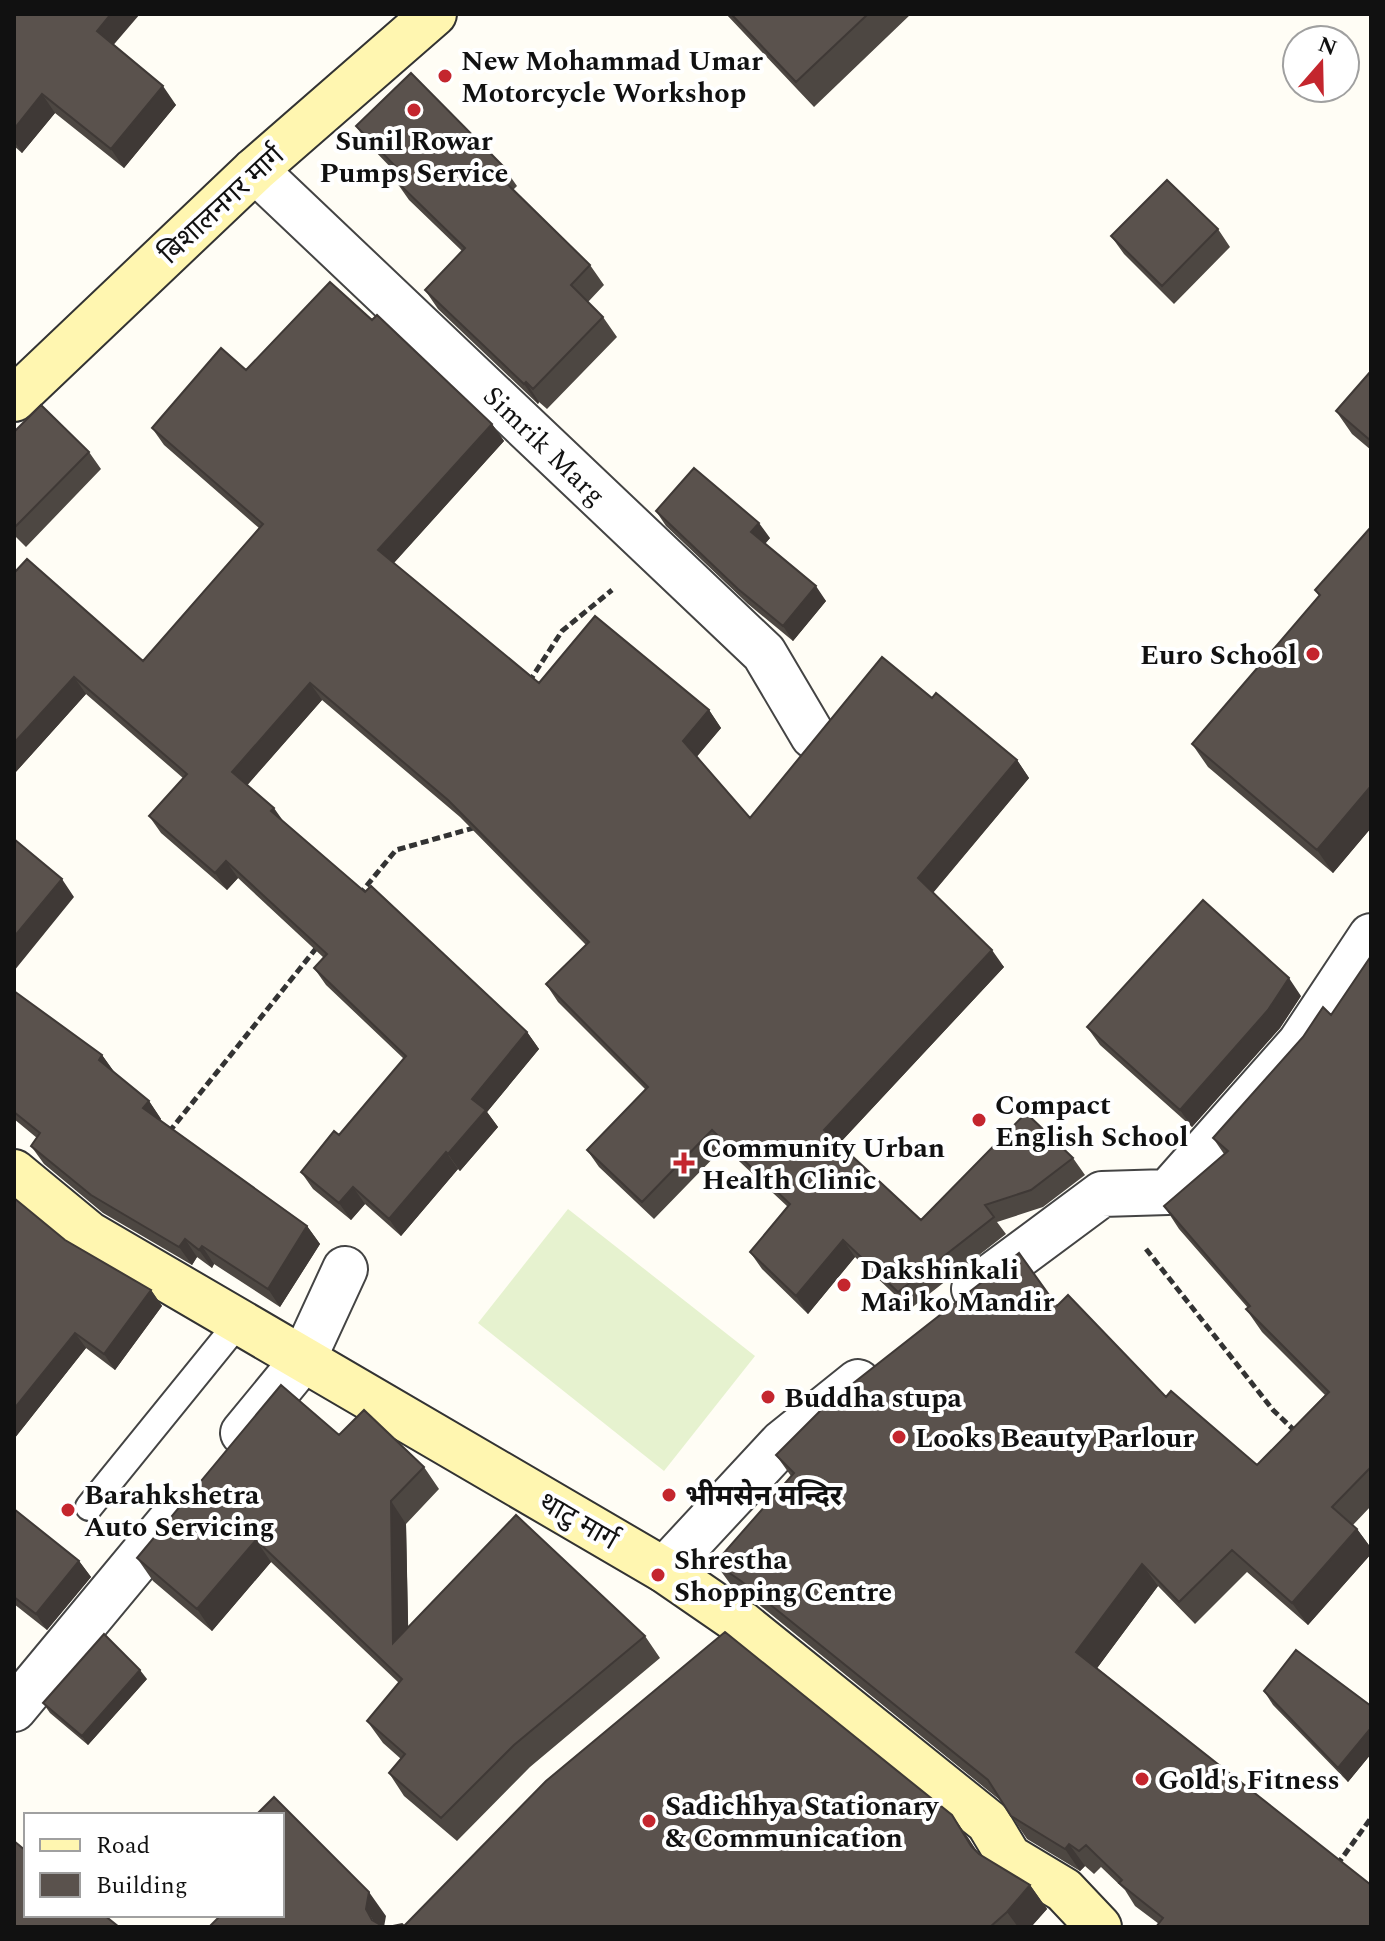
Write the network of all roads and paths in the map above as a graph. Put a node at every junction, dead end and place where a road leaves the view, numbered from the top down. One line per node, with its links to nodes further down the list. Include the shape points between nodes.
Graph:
1 (434, 14): 2 (main road, बिशालनगर मार्ग)
2 (255, 170): 3 (main road, बिशालनगर मार्ग); 6 (street, Simrik Marg, via 764,653)
3 (14, 399)
4 (614, 589): 5 (path, via 562,631)
5 (521, 694)
6 (813, 736)
7 (484, 825): 8 (path, via 396,850)
8 (358, 897)
9 (1371, 936): 13 (street, via 1300,1043 1168,1192)
10 (320, 944): 11 (path)
11 (166, 1136)
12 (14, 1172): 16 (main road, थाटु मार्ग, via 89,1234)
13 (1102, 1194): 15 (street); 19 (path, via 1273,1410)
14 (345, 1269): 18 (street)
15 (941, 1316)
16 (239, 1322): 18 (main road, थाटु मार्ग); 20 (lane)
17 (892, 1355): 21 (street, via 782,1443)
18 (303, 1360): 21 (main road, थाटु मार्ग); 24 (street)
19 (1306, 1441)
20 (89, 1507)
21 (664, 1570): 22 (main road, थाटु मार्ग)
22 (741, 1623): 23 (street); 27 (main road, थाटु मार्ग, via 988,1822 1009,1857 1064,1890)
23 (704, 1653)
24 (14, 1709)
25 (1371, 1818): 26 (path)
26 (1336, 1867)
27 (1099, 1927)

